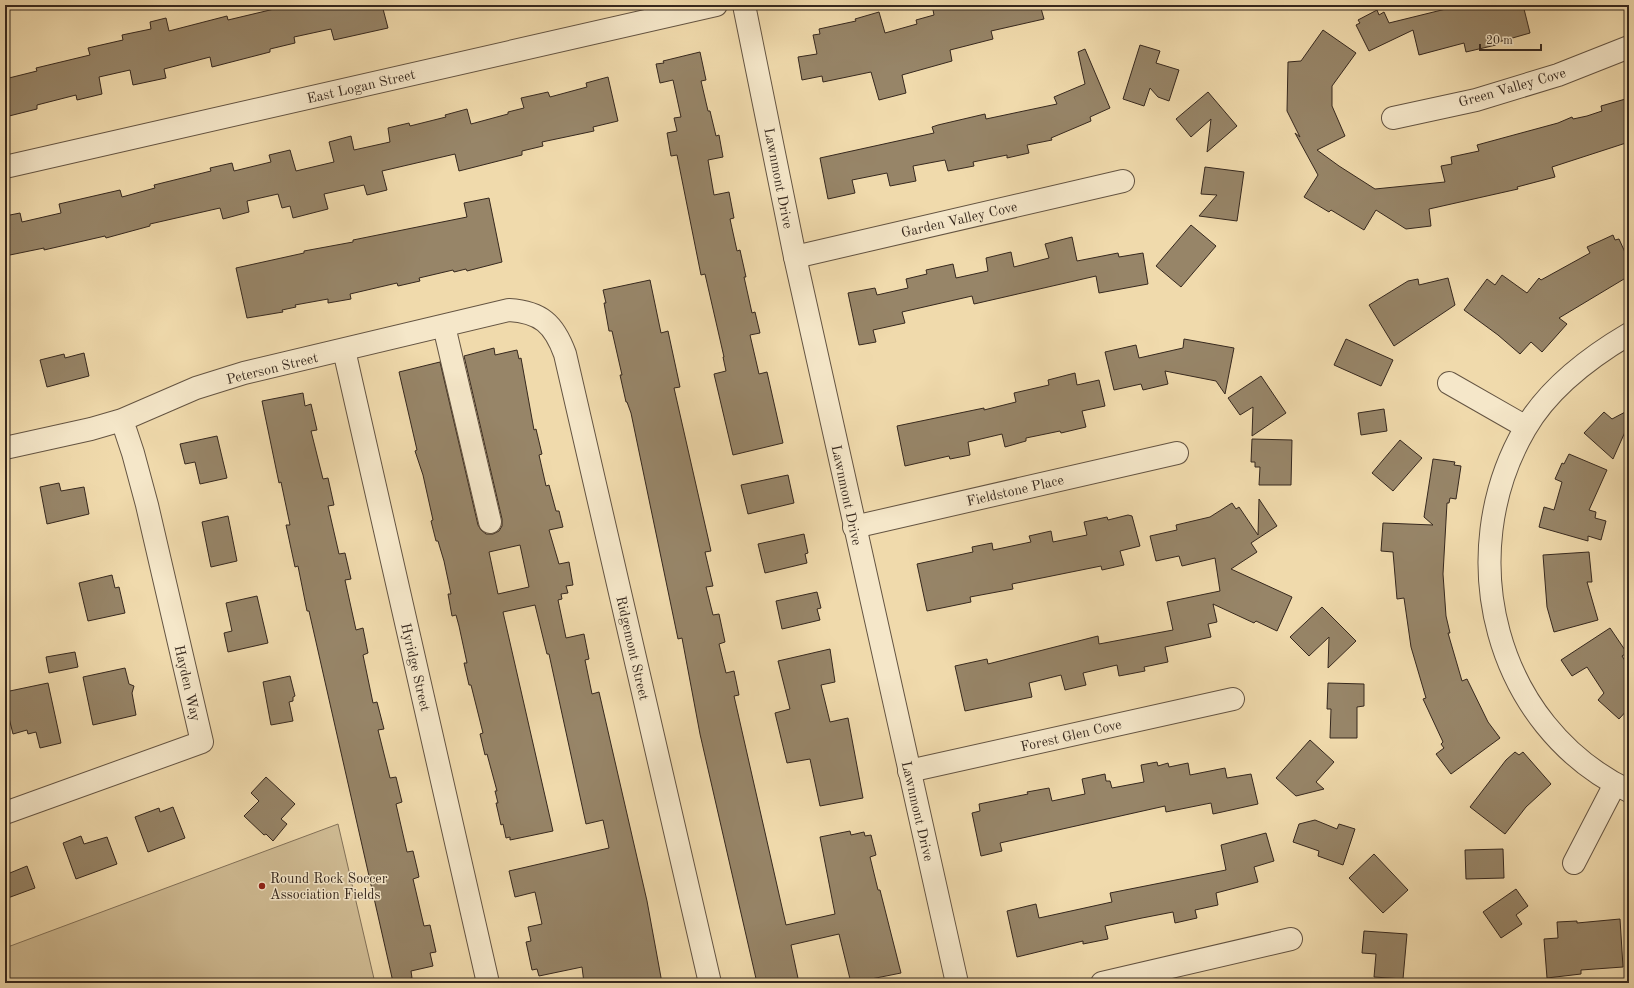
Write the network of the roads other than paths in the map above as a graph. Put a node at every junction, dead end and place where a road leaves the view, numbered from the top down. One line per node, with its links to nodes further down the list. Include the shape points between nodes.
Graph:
1 (716, 5): 5 (street, East Logan Street)
2 (744, 5): 7 (street, Lawnmont Drive)
3 (1629, 47): 4 (street, Green Valley Cove, via 1558,75 1484,98)
4 (1393, 118)
5 (5, 167)
6 (1123, 181): 7 (street, Garden Valley Cove)
7 (795, 257): 18 (street, Lawnmont Drive)
8 (542, 319): 9 (street, Peterson Street, via 525,311 509,310); 26 (street, Ridgemont Street, via 560,338 566,354)
9 (444, 326): 11 (street, Peterson Street); 17 (street)
10 (1629, 334): 14 (street, via 1600,351 1574,372)
11 (344, 350): 13 (street, Peterson Street, via 244,373 196,388); 25 (street, Hyridge Street)
12 (1449, 382): 14 (street)
13 (122, 420): 15 (street, Peterson Street); 22 (street, Hayden Way, via 147,505 202,742)
14 (1526, 427): 21 (street, via 1503,477 1490,537 1489,578 1502,646 1515,678 1533,710 1582,760)
15 (5, 448)
16 (1177, 453): 18 (street, Fieldstone Place)
17 (490, 522)
18 (854, 527): 20 (street, Lawnmont Drive)
19 (1233, 699): 20 (street, Forest Glen Cove)
20 (909, 771): 27 (street, Lawnmont Drive)
21 (1622, 787): 23 (street)
22 (5, 813)
23 (1574, 863)
24 (1291, 939): 28 (street)
25 (488, 983)
26 (710, 983)
27 (957, 983)
28 (1102, 983)

